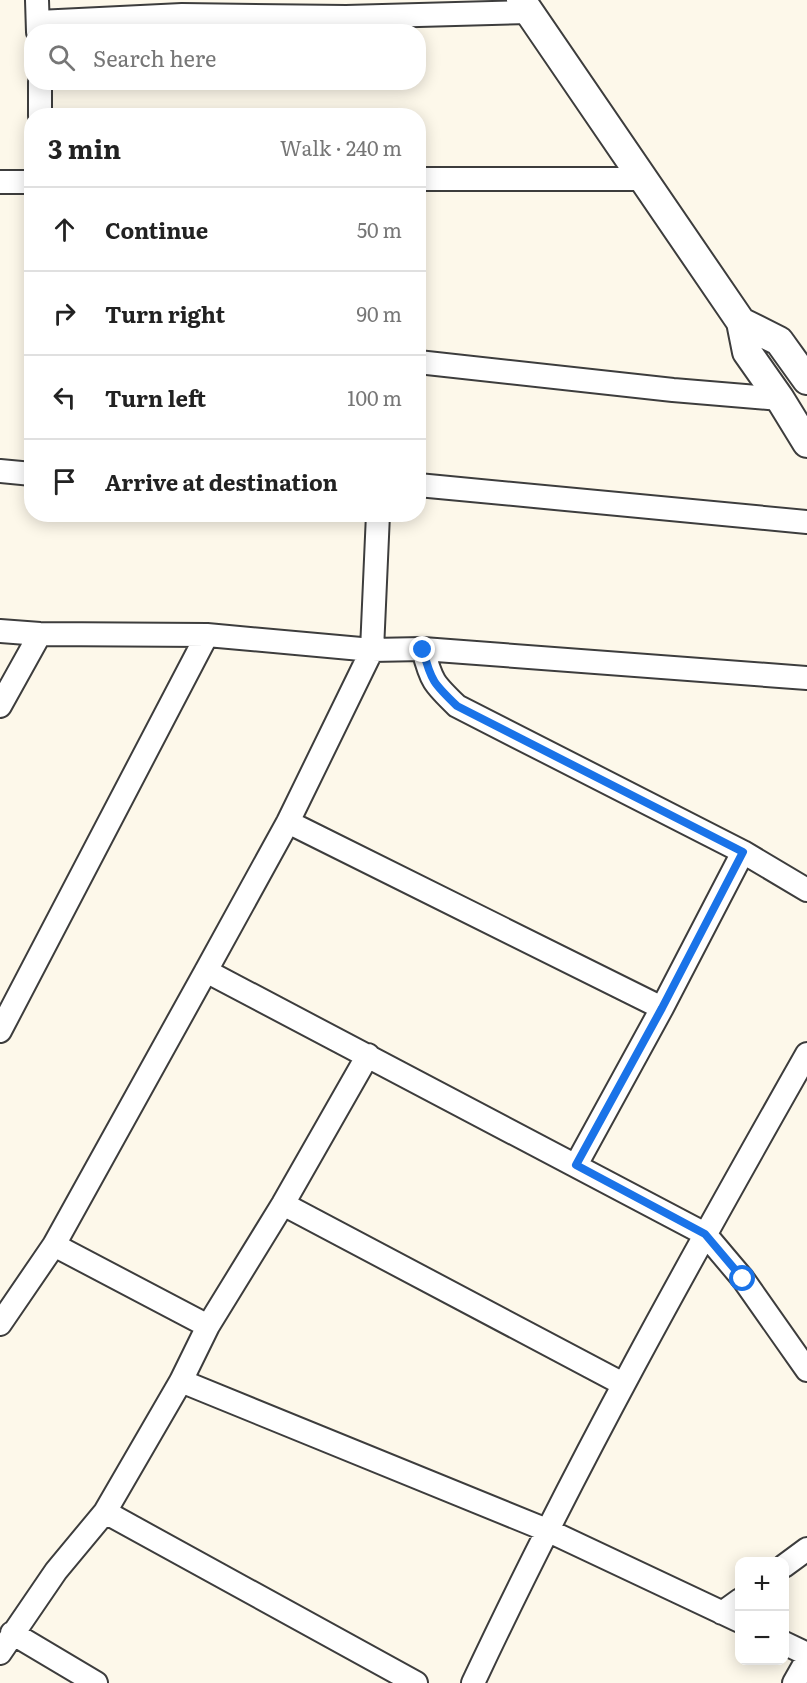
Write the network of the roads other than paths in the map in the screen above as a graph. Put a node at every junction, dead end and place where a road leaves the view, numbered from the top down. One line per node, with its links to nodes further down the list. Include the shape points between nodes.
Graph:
1 (525, 6): 3 (street); 8 (street)
2 (178, 8): 3 (street); 4 (street)
3 (340, 9)
4 (38, 18)
5 (40, 90): 6 (street)
6 (40, 108)
7 (426, 179): 8 (street)
8 (644, 179): 11 (street)
9 (0, 182): 10 (street)
10 (24, 182)
11 (741, 322): 13 (street, via 779,340); 14 (street, via 747,352)
12 (426, 363): 14 (street)
13 (807, 380)
14 (780, 399): 15 (street)
15 (807, 443)
16 (0, 471): 17 (street)
17 (24, 473)
18 (426, 486): 20 (street)
19 (378, 522): 24 (street)
20 (807, 522)
21 (0, 631): 22 (street)
22 (40, 634): 23 (street); 27 (street)
23 (207, 635): 24 (street); 33 (street)
24 (372, 650): 25 (street); 28 (street)
25 (423, 650): 26 (street); 29 (street, via 429,676 457,706)
26 (807, 678)
27 (0, 706)
28 (288, 822): 31 (street); 32 (street)
29 (743, 852): 30 (street); 32 (street)
30 (807, 890)
31 (206, 971): 35 (street); 39 (street)
32 (662, 1008): 36 (street)
33 (0, 1030)
34 (807, 1054): 38 (street)
35 (368, 1055): 36 (street); 37 (street)
36 (576, 1165): 38 (street)
37 (283, 1204): 41 (street); 44 (street)
38 (705, 1234): 42 (street, via 743,1279); 44 (street)
39 (54, 1245): 40 (street); 41 (street)
40 (4, 1309)
41 (208, 1326): 43 (street)
42 (807, 1370)
43 (181, 1381): 45 (street); 46 (street)
44 (623, 1384): 46 (street)
45 (105, 1512): 50 (street); 56 (street)
46 (549, 1531): 49 (street); 57 (street)
47 (807, 1549): 48 (street)
48 (789, 1562)
49 (734, 1612)
50 (12, 1633): 52 (street); 55 (street)
51 (789, 1645): 53 (street)
52 (0, 1653)
53 (807, 1654)
54 (807, 1660): 58 (street)
55 (96, 1683)
56 (416, 1683)
57 (473, 1683)
58 (794, 1683)

